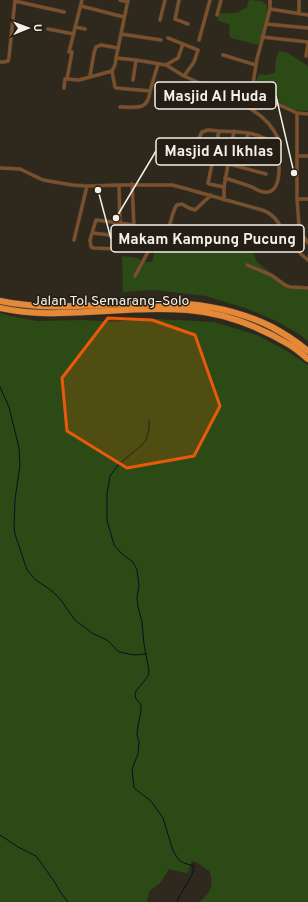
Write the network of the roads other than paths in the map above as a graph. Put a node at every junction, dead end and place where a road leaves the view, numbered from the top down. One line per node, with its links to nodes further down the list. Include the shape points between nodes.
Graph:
1 (15, 0): 13 (street); 40 (street, via 9,57 8,61)
2 (82, 0): 11 (street)
3 (120, 0): 10 (street)
4 (165, 0): 18 (street)
5 (179, 0): 19 (street, via 175,19)
6 (210, 0): 30 (street)
7 (221, 0): 15 (street)
8 (270, 0): 12 (street)
9 (299, 0): 14 (street)
10 (128, 1): 17 (street)
11 (80, 6): 17 (street); 21 (street)
12 (270, 9): 14 (street); 20 (street)
13 (64, 12)
14 (299, 14): 16 (street)
15 (217, 15)
16 (308, 15)
17 (124, 17): 26 (street)
18 (160, 20)
19 (188, 24)
20 (266, 24): 22 (street); 27 (street)
21 (75, 27): 24 (street); 25 (street)
22 (308, 28)
23 (48, 29): 25 (street)
24 (85, 30)
25 (74, 34): 47 (street)
26 (121, 34): 29 (street); 33 (street)
27 (262, 37): 31 (street); 43 (street)
28 (168, 38): 32 (street)
29 (161, 40)
30 (199, 40)
31 (308, 43): 37 (street)
32 (183, 44): 34 (street); 42 (street, via 178,58)
33 (118, 48): 38 (street); 45 (street, via 101,45 96,47)
34 (198, 50): 35 (street); 46 (street, via 194,62)
35 (202, 52)
36 (222, 55): 43 (street)
37 (306, 56)
38 (116, 58): 39 (street); 44 (street)
39 (136, 60): 41 (street); 48 (street)
40 (0, 62)
41 (158, 64): 42 (street); 51 (street)
42 (166, 65): 46 (street)
43 (256, 65): 54 (street, via 252,90 254,93)
44 (112, 71): 45 (street); 51 (street, via 114,87)
45 (90, 76): 47 (street, via 79,80)
46 (184, 76): 50 (street)
47 (67, 79): 49 (street)
48 (133, 80)
49 (64, 88)
50 (211, 88): 52 (street, via 194,95 194,100); 60 (street, via 243,103 262,117 278,138)
51 (150, 90): 53 (street, via 146,104)
52 (202, 105)
53 (120, 107)
54 (297, 113): 55 (street); 64 (street)
55 (308, 114)
56 (219, 131): 57 (street); 62 (street, via 202,132); 75 (street, via 208,183)
57 (234, 131): 58 (street); 61 (street)
58 (248, 133): 60 (street, via 266,138); 63 (street)
59 (261, 144): 66 (street)
60 (277, 147): 71 (street, via 279,177 272,190 264,192)
61 (230, 150): 63 (street); 68 (street)
62 (196, 153)
63 (244, 154): 66 (street)
64 (297, 156): 65 (street); 77 (street)
65 (308, 156)
66 (257, 158): 67 (street)
67 (266, 160)
68 (229, 164): 70 (street); 71 (street)
69 (0, 168): 74 (street, via 20,169 44,180)
70 (266, 174)
71 (225, 178): 75 (street)
72 (119, 184): 73 (street); 74 (street); 80 (street)
73 (132, 184): 76 (street, via 172,185); 81 (street)
74 (87, 186): 84 (street)
75 (224, 187): 79 (street)
76 (211, 196): 79 (street); 87 (street, via 195,210 182,204 176,206 160,250)
77 (297, 199): 78 (street); 85 (street, via 300,228)
78 (308, 199)
79 (224, 200): 88 (street, via 267,212 279,222 298,252)
80 (120, 223): 81 (street); 82 (street, via 96,220)
81 (134, 225): 83 (street)
82 (93, 233): 83 (street); 86 (street, via 90,245 92,248)
83 (134, 238): 86 (street)
84 (74, 240)
85 (308, 244)
86 (135, 250): 87 (street)
87 (149, 250): 90 (street)
88 (308, 260)
89 (247, 265): 91 (street, via 271,274 290,287)
90 (135, 276)
91 (308, 288)
92 (0, 301): 94 (highway, Jalan Tol Semarang–Solo, via 65,307 153,302 200,305 233,312 272,327)
93 (0, 308): 95 (highway, Jalan Tol Semarang–Solo, via 40,314 142,309 210,313 262,330 290,345)
94 (308, 350)
95 (308, 359)

